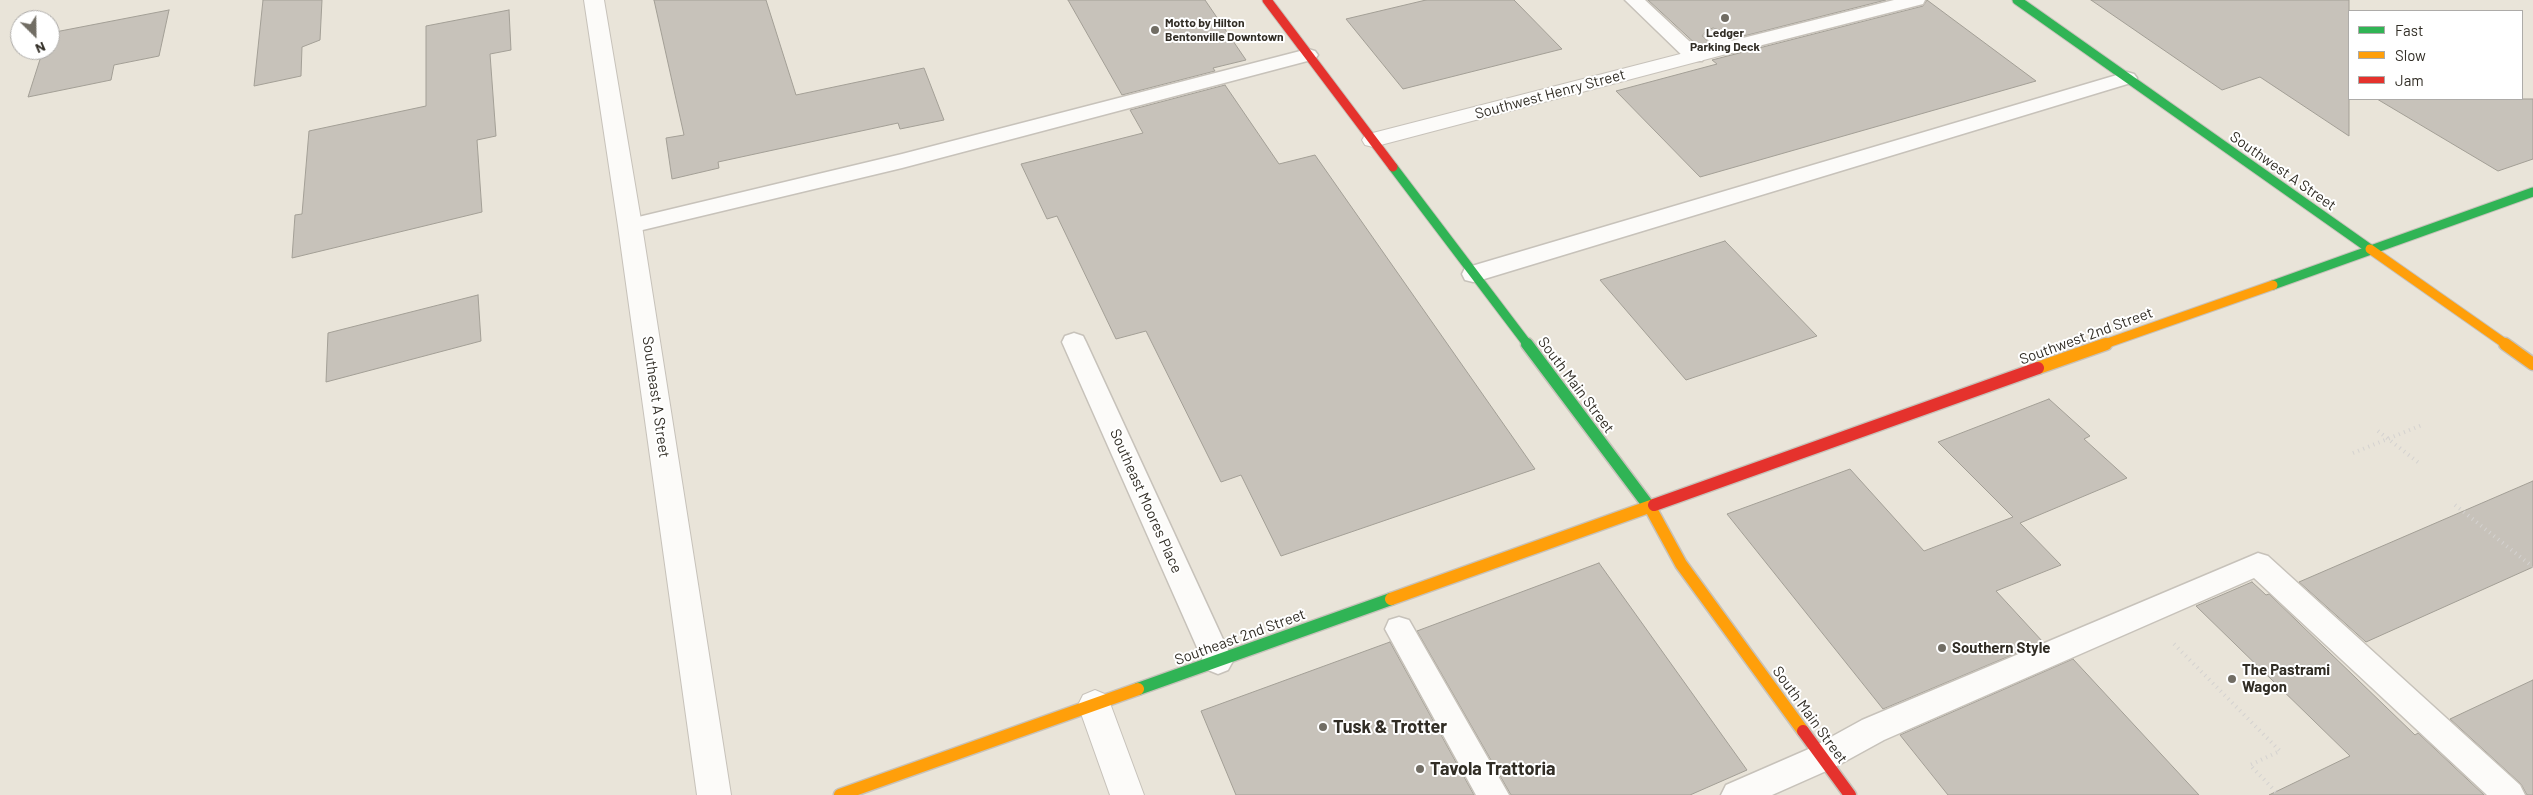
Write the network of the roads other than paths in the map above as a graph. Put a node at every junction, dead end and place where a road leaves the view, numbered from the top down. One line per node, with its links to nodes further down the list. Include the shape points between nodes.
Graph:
1 (594, 0): 12 (street, Southeast A Street)
2 (1267, 0): 7 (street, South Main Street)
3 (1634, 0): 8 (lane)
4 (1916, 0): 6 (lane)
5 (2018, 0): 9 (street, Southwest A Street)
6 (1721, 42): 8 (street, Southwest Henry Street)
7 (1308, 55): 10 (street, South Main Street); 12 (lane, via 902,161)
8 (1694, 57): 10 (street, Southwest Henry Street)
9 (2127, 78): 13 (street, Southwest A Street); 14 (lane)
10 (1372, 140): 14 (street, South Main Street)
11 (2533, 192): 13 (street, Southwest 2nd Street)
12 (630, 226): 22 (street, Southeast A Street)
13 (2369, 251): 16 (street, Southwest A Street); 17 (street, Southwest 2nd Street)
14 (1473, 274): 17 (street, South Main Street)
15 (1074, 342): 19 (lane, Southeast Moores Place)
16 (2533, 364)
17 (1650, 508): 19 (street, Southeast 2nd Street); 21 (street, South Main Street, via 1681,564)
18 (1399, 630): 25 (lane)
19 (1218, 661): 20 (street, Southeast 2nd Street)
20 (1095, 705): 23 (street, Southeast 2nd Street); 24 (street)
21 (1822, 758): 26 (lane); 27 (street, South Main Street); 28 (lane, via 1873,730 2258,564)
22 (714, 795)
23 (840, 795)
24 (1127, 795)
25 (1493, 795)
26 (1737, 795)
27 (1850, 795)
28 (2509, 795)

